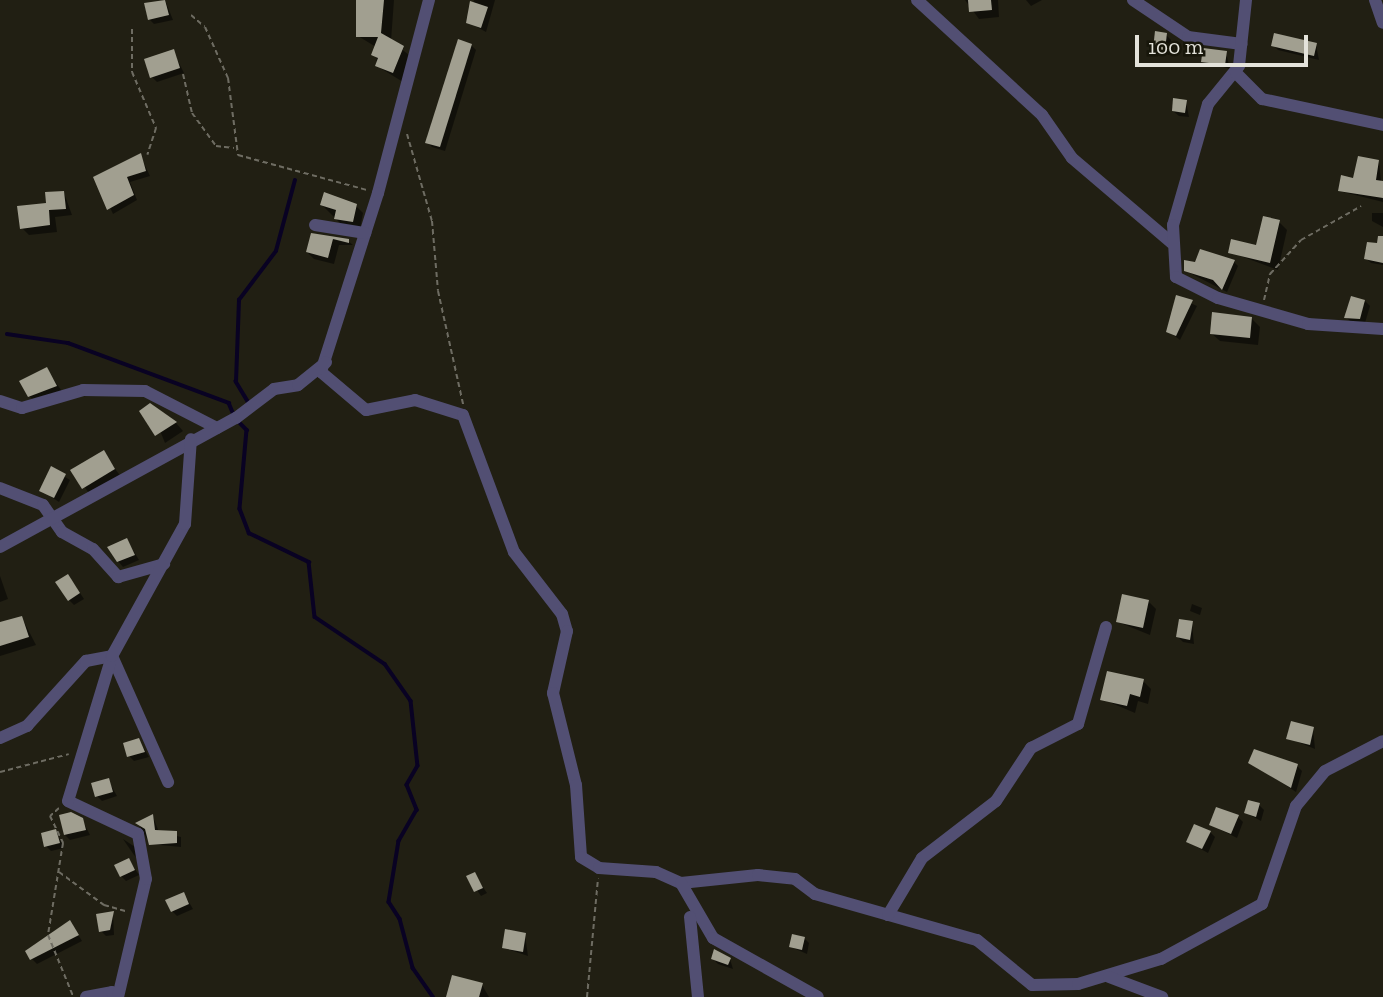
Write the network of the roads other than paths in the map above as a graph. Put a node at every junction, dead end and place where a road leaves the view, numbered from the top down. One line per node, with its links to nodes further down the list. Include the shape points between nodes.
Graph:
1 (429, 0): 11 (street)
2 (916, 0): 12 (street, via 1042,116 1072,158)
3 (1133, 0): 7 (street, via 1188,37)
4 (1246, 0): 7 (street)
5 (1377, 2): 6 (street)
6 (1383, 23)
7 (1242, 44): 8 (street)
8 (1236, 73): 9 (street, via 1262,99); 12 (street, via 1208,104)
9 (1383, 125)
10 (315, 225): 11 (street)
11 (365, 233): 14 (street)
12 (1172, 243): 13 (street, via 1182,284 1308,324)
13 (1383, 329)
14 (327, 361): 16 (street, via 298,385 274,389); 27 (street, via 321,372 366,410 415,400 463,415 514,552 562,614 567,631 553,693 576,785 581,857 600,868 656,872)
15 (0, 401): 16 (street, via 22,408 83,390 145,391)
16 (217, 428): 17 (street)
17 (191, 439): 19 (street); 21 (street, via 185,524)
18 (0, 488): 19 (street, via 43,505)
19 (58, 520): 20 (street); 21 (street, via 62,532 93,549 118,577)
20 (0, 547)
21 (164, 564): 23 (street)
22 (1106, 627): 28 (street, via 1078,724 1031,748 996,801 922,858)
23 (112, 656): 24 (street, via 86,660 27,726); 26 (street); 32 (street, via 68,801 138,834 146,879)
24 (0, 738)
25 (1383, 741): 29 (street, via 1325,771 1296,806 1262,904 1161,959)
26 (168, 782)
27 (681, 883): 28 (street, via 785,877 815,894); 33 (street, via 696,928); 34 (street, via 713,938)
28 (888, 915): 30 (street, via 977,940)
29 (1109, 977): 30 (street); 35 (street)
30 (1031, 991)
31 (86, 997): 32 (street, via 112,992)
32 (116, 997)
33 (698, 997)
34 (818, 997)
35 (1162, 997)

